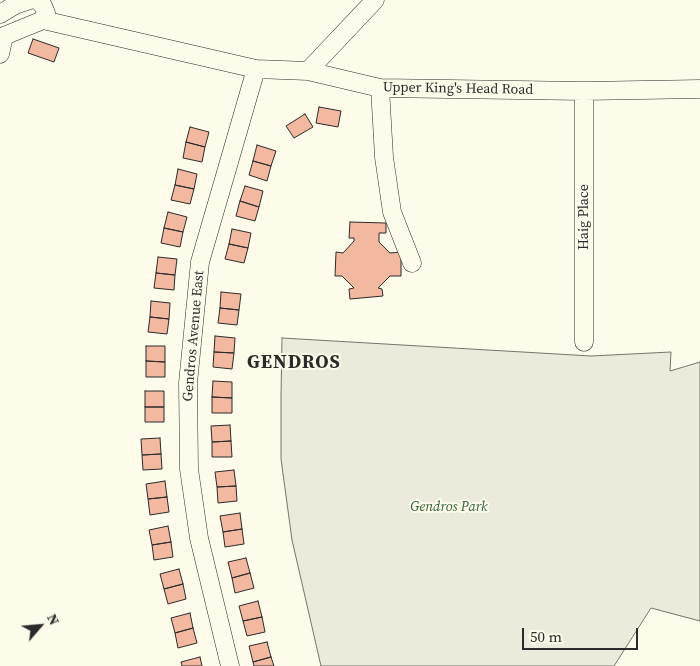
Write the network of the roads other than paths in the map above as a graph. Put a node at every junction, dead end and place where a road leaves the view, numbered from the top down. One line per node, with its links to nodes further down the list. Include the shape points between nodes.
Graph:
1 (30, 0): 4 (street)
2 (38, 0): 5 (street, via 46,13)
3 (374, 0): 9 (street)
4 (0, 14)
5 (43, 20): 6 (street); 8 (street, Upper King's Head Road)
6 (2, 35): 7 (street)
7 (0, 54)
8 (256, 69): 9 (street, Upper King's Head Road); 15 (street, Gendros Avenue East, via 200,262 188,383 188,469 198,538)
9 (308, 71): 10 (street, Upper King's Head Road)
10 (380, 88): 12 (street, Upper King's Head Road); 13 (street, via 384,157 392,212)
11 (700, 89): 12 (street, Upper King's Head Road)
12 (584, 91): 14 (street, Haig Place)
13 (412, 263)
14 (584, 342)
15 (230, 666)

